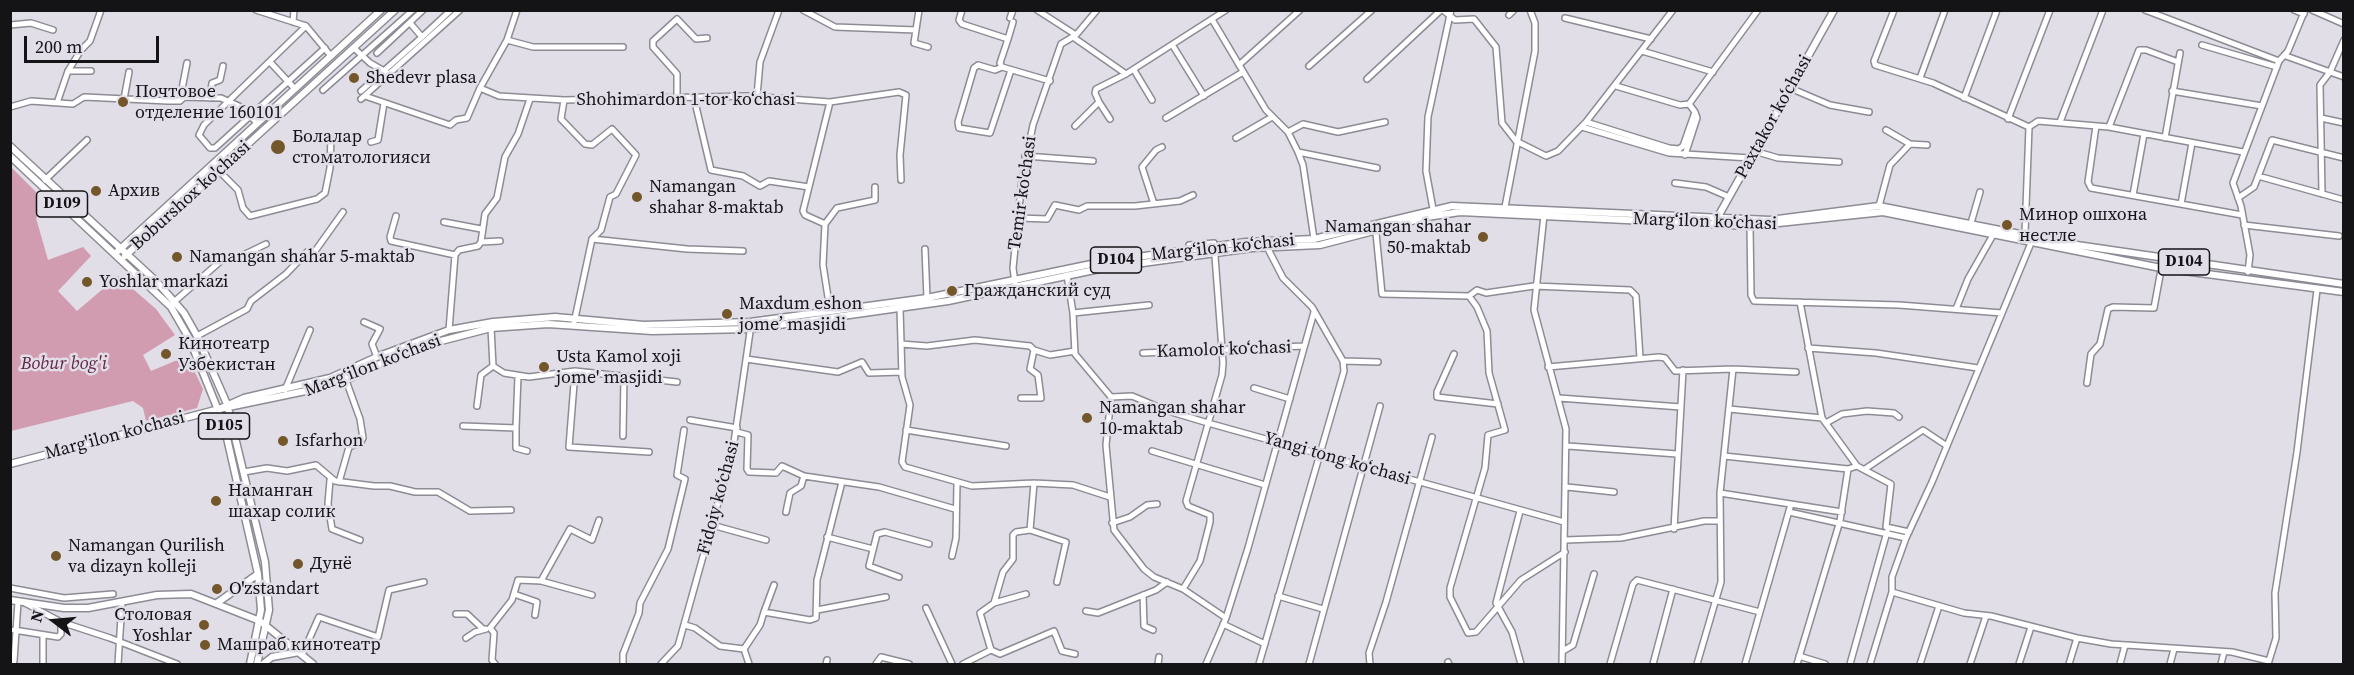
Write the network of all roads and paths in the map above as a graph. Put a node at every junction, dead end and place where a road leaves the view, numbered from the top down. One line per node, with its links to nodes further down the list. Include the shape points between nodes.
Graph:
1 (101, 10): 78 (street, via 90,41)
2 (255, 10): 41 (street)
3 (294, 10): 41 (street)
4 (381, 10): 65 (main road, Boburshox ko'chasi)
5 (395, 10): 60 (main road, Boburshox ko'chasi)
6 (412, 10): 39 (street)
7 (423, 10): 44 (street)
8 (451, 10): 49 (street)
9 (460, 10): 83 (street)
10 (517, 10): 53 (street)
11 (779, 10): 96 (street, via 760,62)
12 (803, 10): 47 (street, via 835,27)
13 (919, 10): 47 (street)
14 (962, 10): 51 (street, via 962,24)
15 (1013, 10): 51 (street)
16 (1036, 10): 48 (street)
17 (1097, 10): 48 (street, Temir ko'chasi)
18 (1300, 10): 71 (street)
19 (1372, 10): 73 (street)
20 (1442, 10): 36 (street); 87 (street)
21 (1514, 10): 37 (street)
22 (1530, 10): 139 (street, via 1535,19 1535,51)
23 (1672, 10): 52 (street)
24 (1758, 10): 81 (street)
25 (1834, 10): 92 (main road, Paxtakor koʻchasi)
26 (1894, 10): 86 (street, via 1874,61 1877,66)
27 (1945, 10): 86 (street)
28 (1996, 10): 100 (street)
29 (2050, 10): 122 (street)
30 (2103, 10): 125 (street)
31 (2145, 10): 70 (street)
32 (2294, 10): 35 (street)
33 (2312, 10): 42 (street)
34 (1221, 12): 40 (street)
35 (2304, 12): 66 (street)
36 (1450, 14): 139 (street, via 1459,21 1474,19 1496,47 1502,123); 176 (street, via 1428,117 1426,171)
37 (1509, 15)
38 (1565, 18): 52 (street)
39 (401, 21): 44 (street); 64 (street)
40 (1213, 21): 56 (street); 71 (street)
41 (293, 22): 45 (street)
42 (2343, 24)
43 (10, 25): 46 (street, via 31,23)
44 (408, 25): 49 (street); 62 (street)
45 (306, 26): 59 (street); 69 (street)
46 (53, 30)
47 (916, 30): 58 (street, via 914,43)
48 (1075, 36): 84 (street); 89 (street, Temir ko'chasi, via 1061,44)
49 (422, 37): 83 (street)
50 (707, 38): 103 (street, via 696,39 677,19 653,41 652,47 677,74)
51 (1008, 39): 74 (street)
52 (1651, 39): 61 (street)
53 (507, 40): 57 (street, via 533,47); 91 (street)
54 (2343, 40): 82 (street)
55 (2202, 45): 70 (street)
56 (1173, 46): 76 (street); 97 (street)
57 (623, 47)
58 (928, 47)
59 (325, 48): 65 (street); 88 (street)
60 (354, 48): 64 (street); 158 (main road, Boburshox ko'chasi)
61 (1642, 51): 81 (street); 90 (street)
62 (377, 53)
63 (2180, 53): 67 (street)
64 (363, 55): 83 (street); 94 (street)
65 (331, 56): 93 (main road, Boburshox ko'chasi)
66 (2286, 56): 70 (street); 82 (street)
67 (2178, 62): 95 (street); 131 (street, via 2139,50)
68 (187, 63): 107 (street)
69 (270, 63): 88 (street); 104 (street)
70 (2278, 64): 113 (street)
71 (1239, 65): 80 (street)
72 (223, 66): 98 (street, via 220,80 212,83)
73 (1310, 66)
74 (1002, 67): 75 (street); 75 (street, via 974,68 959,128 990,133)
75 (1011, 70): 89 (street)
76 (1134, 70): 84 (street); 106 (street)
77 (91, 71): 78 (street)
78 (68, 72): 110 (street)
79 (129, 72): 101 (street)
80 (1244, 72): 97 (street); 118 (street)
81 (1713, 72): 112 (street)
82 (2330, 72): 85 (street); 120 (street, via 2320,85)
83 (387, 73): 111 (street, via 362,96)
84 (1126, 74): 109 (street, via 1096,89)
85 (2343, 77)
86 (1920, 78): 100 (street)
87 (1366, 79)
88 (289, 81): 93 (street); 117 (street)
89 (1050, 81): 152 (street, Temir ko'chasi)
90 (1616, 86): 112 (street, via 1680,105); 127 (street)
91 (480, 88): 102 (street, Shohimardon 1-tor koʻchasi, via 500,96); 111 (street, via 467,118 450,125)
92 (1790, 88): 116 (street, via 1830,105); 146 (main road, Paxtakor koʻchasi)
93 (295, 89): 124 (main road, Boburshox ko'chasi)
94 (323, 90)
95 (2172, 91): 113 (street); 137 (street)
96 (757, 96): 99 (street, Shohimardon 1-tor koʻchasi); 108 (street, Shohimardon 1-tor koʻchasi)
97 (1203, 96): 119 (street)
98 (210, 98): 104 (street); 107 (street, via 184,97)
99 (694, 98): 103 (street, Shohimardon 1-tor koʻchasi); 163 (street, via 711,170 730,171 760,186 769,181)
100 (1964, 98): 122 (street)
101 (124, 99): 107 (street); 110 (street, via 84,97 73,104)
102 (530, 99): 105 (street, Shohimardon 1-tor koʻchasi); 188 (street, via 505,158 497,198 485,214)
103 (677, 99): 105 (street, Shohimardon 1-tor koʻchasi)
104 (230, 100): 117 (street); 117 (street, via 200,130 199,135 210,148 215,148)
105 (564, 100): 193 (street, via 561,119 585,144 592,145 610,129 636,155 616,194 610,197 601,230)
106 (1152, 100)
107 (180, 101)
108 (830, 102): 161 (street, Shohimardon 1-tor koʻchasi, via 906,94); 163 (street)
109 (1100, 102): 121 (street); 128 (street)
110 (57, 103): 114 (street, via 31,101)
111 (384, 103): 140 (street, via 378,141)
112 (1689, 104): 115 (street)
113 (2262, 106): 148 (street)
114 (10, 107)
115 (1695, 112): 127 (street, via 1683,146 1675,149); 150 (street, via 1697,118)
116 (1869, 112)
117 (251, 115): 124 (street)
118 (1272, 117): 133 (street); 136 (street)
119 (1166, 118)
120 (2321, 118): 126 (street); 149 (street)
121 (1110, 119)
122 (2008, 119): 130 (street)
123 (1384, 122): 133 (street, via 1338,132 1303,124)
124 (257, 123): 200 (main road, Boburshox ko'chasi)
125 (2060, 123): 129 (street); 130 (street, via 2038,121)
126 (2343, 123)
127 (1584, 125): 139 (street, via 1558,151 1546,156); 150 (street, via 1652,150)
128 (1075, 126)
129 (2096, 126): 131 (street); 168 (street, via 2089,186)
130 (2029, 127): 190 (street)
131 (2109, 127): 134 (street)
132 (1886, 130): 142 (street)
133 (1288, 132): 147 (street)
134 (2144, 134): 137 (street); 168 (street)
135 (331, 137): 158 (street, via 325,193 316,199 250,216 243,208 238,190)
136 (1236, 138)
137 (2165, 138): 141 (street)
138 (87, 140): 160 (street)
139 (1516, 141): 175 (street)
140 (372, 142)
141 (2192, 143): 148 (street); 173 (street)
142 (1910, 144): 143 (street); 174 (street, via 1890,165)
143 (1927, 145)
144 (10, 146): 160 (main road, D109)
145 (1162, 147): 172 (street, via 1142,167)
146 (1754, 151): 153 (main road, Paxtakor koʻchasi); 156 (street, via 1778,158)
147 (1298, 152): 157 (street); 194 (street, via 1304,165)
148 (2243, 152): 170 (street, via 2233,183)
149 (2322, 153): 154 (street); 159 (street, via 2271,140); 166 (street)
150 (1685, 155): 153 (street)
151 (10, 156): 200 (main road, D109)
152 (1026, 156): 155 (street); 181 (street, Temir ko'chasi)
153 (1750, 158): 169 (main road, Paxtakor koʻchasi)
154 (2343, 158)
155 (1093, 161)
156 (1839, 162)
157 (1377, 168)
158 (218, 170): 201 (main road, Boburshox ko'chasi)
159 (2259, 176): 166 (street); 170 (street, via 2254,187)
160 (45, 180): 200 (main road, D109)
161 (901, 180)
162 (1675, 183): 169 (street, via 1706,187)
163 (809, 187): 185 (street, via 804,215)
164 (875, 188): 185 (street, via 874,200 837,208)
165 (1980, 192): 184 (street)
166 (2322, 194): 171 (street)
167 (1192, 195): 172 (street, via 1180,201)
168 (2133, 195): 173 (street)
169 (1729, 196): 182 (main road, Paxtakor koʻchasi)
170 (2238, 198): 179 (street)
171 (2343, 200)
172 (1154, 204): 181 (street, via 1087,206 1079,210 1055,205 1047,219)
173 (2181, 204): 179 (street)
174 (1879, 206): 182 (main road, Margʻilon koʻchasi / D104, via 1778,219); 184 (main road, Margʻilon koʻchasi / D104)
175 (1505, 207): 176 (main road, Margʻilon koʻchasi / D104); 182 (main road, Margʻilon koʻchasi / D104)
176 (1432, 209): 194 (main road, Margʻilon koʻchasi / D104)
177 (343, 212): 235 (street, via 313,254 307,252 251,301 247,309)
178 (1544, 215): 182 (main road, Margʻilon koʻchasi / D104); 189 (main road, Margʻilon koʻchasi / D104, via 1460,212 1427,217); 214 (street, via 1541,259)
179 (2242, 215): 186 (street)
180 (396, 216): 205 (street, via 391,241)
181 (1019, 218): 213 (street, Temir ko'chasi, via 1013,268)
182 (1715, 221): 187 (main road, Margʻilon koʻchasi / D104)
183 (444, 222): 188 (street)
184 (1971, 223): 190 (main road, Margʻilon koʻchasi / D104)
185 (825, 224): 224 (street, via 823,266)
186 (2244, 225): 192 (street); 210 (street, via 2250,255)
187 (1750, 226): 191 (main road, Margʻilon koʻchasi / D104, via 1883,212); 220 (street, via 1752,300)
188 (482, 229): 196 (street)
189 (1376, 233): 199 (main road, Margʻilon koʻchasi / D104, via 1320,245); 217 (street, via 1382,294)
190 (2025, 234): 207 (main road, Margʻilon koʻchasi / D104)
191 (1993, 235): 197 (main road, Margʻilon koʻchasi / D104); 223 (street)
192 (2339, 236)
193 (592, 239): 204 (street); 230 (street)
194 (1314, 239): 203 (main road, Margʻilon koʻchasi / D104, via 1264,240)
195 (500, 241): 196 (street)
196 (481, 242): 205 (street)
197 (2031, 243): 209 (main road, Margʻilon koʻchasi / D104); 227 (street)
198 (266, 244): 219 (street, via 235,259 223,259)
199 (1267, 247): 203 (main road, Margʻilon koʻchasi / D104); 225 (street, via 1283,278)
200 (120, 249): 206 (main road)
201 (132, 249): 206 (main road, Boburshox ko'chasi); 208 (main road)
202 (925, 249): 218 (street)
203 (1215, 250): 211 (main road, Margʻilon koʻchasi / D104); 213 (main road, Margʻilon koʻchasi / D104, via 1084,264); 241 (street)
204 (743, 251)
205 (455, 255): 234 (street)
206 (123, 258): 208 (main road, D105); 228 (main road, D105)
207 (2163, 259): 209 (street); 210 (main road, Margʻilon koʻchasi / D104)
208 (134, 262): 219 (main road, D105)
209 (2161, 268): 215 (main road, Margʻilon koʻchasi / D104); 262 (street, via 2154,308 2108,309 2101,340 2091,354)
210 (2248, 272): 212 (main road, Margʻilon koʻchasi / D104)
211 (1067, 275): 213 (main road, Margʻilon koʻchasi / D104); 226 (street)
212 (2343, 284)
213 (1016, 285): 218 (main road, Margʻilon koʻchasi / D104); 222 (main road, Margʻilon koʻchasi / D104)
214 (1534, 286): 217 (street, via 1486,293 1477,290); 245 (street, via 1632,291 1636,296); 250 (street, via 1533,310)
215 (2317, 290): 216 (main road, Margʻilon koʻchasi / D104); 408 (street, via 2275,593 2276,638)
216 (2343, 292)
217 (1469, 296): 269 (street, via 1486,331 1488,365)
218 (927, 298): 224 (main road, Margʻilon koʻchasi / D104)
219 (176, 301): 228 (main road, D105)
220 (1800, 302): 223 (street); 238 (street)
221 (1149, 305): 226 (street)
222 (900, 309): 231 (main road, Margʻilon koʻchasi / D104); 236 (street)
223 (1956, 309): 227 (street)
224 (830, 310): 231 (main road, Margʻilon koʻchasi / D104)
225 (1314, 312): 237 (street); 247 (street)
226 (1073, 313): 240 (street)
227 (2002, 313): 251 (street)
228 (181, 315): 235 (main road, D105); 274 (main road, D105)
229 (364, 322): 244 (street, via 380,329 372,344)
230 (574, 322): 231 (main road, Margʻilon koʻchasi / D104); 232 (main road, Margʻilon koʻchasi / D104); 234 (main road, Margʻilon koʻchasi / D104, via 516,318)
231 (751, 326): 246 (street, Fidoiy koʻchasi)
232 (490, 328): 249 (street); 260 (main road, Margʻilon koʻchasi / D104, via 414,348)
233 (310, 330): 264 (street)
234 (449, 330): 244 (main road, Margʻilon koʻchasi / D104)
235 (197, 336): 270 (main road, D105)
236 (901, 344): 239 (street, via 927,346 975,340 1030,346); 256 (street)
237 (1304, 346): 241 (street, Kamolot koʻchasi); 268 (street)
238 (1808, 348): 251 (street); 278 (street)
239 (1034, 350): 240 (street, via 1050,355); 266 (street, via 1030,369 1038,375 1041,398)
240 (1075, 351): 265 (street)
241 (1223, 351): 242 (street, Kamolot koʻchasi); 279 (street, via 1222,375)
242 (1143, 353)
243 (1454, 354): 269 (street, via 1437,397)
244 (377, 357): 255 (main road, Margʻilon koʻchasi / D104)
245 (1640, 358): 250 (street); 253 (street, via 1665,357 1672,370)
246 (746, 359): 256 (street, via 838,372 862,362 869,373); 283 (street, Fidoiy koʻchasi)
247 (1343, 361): 248 (street); 295 (street, via 1340,387)
248 (1378, 362)
249 (494, 366): 258 (street, via 499,372); 271 (street, via 481,375)
250 (1548, 366): 267 (street)
251 (1978, 368): 290 (street)
252 (1733, 369): 253 (street); 257 (street); 275 (street)
253 (1683, 370): 273 (street)
254 (575, 371): 258 (street); 259 (street); 293 (street, via 569,447)
255 (343, 372): 260 (street); 264 (main road, Margʻilon koʻchasi / D104)
256 (902, 372): 284 (street, via 910,405)
257 (1796, 372)
258 (518, 376): 281 (street)
259 (624, 377): 261 (street); 285 (street)
260 (346, 380): 270 (main road, Margʻilon koʻchasi / D104, via 297,395); 306 (street, via 363,438 349,447)
261 (677, 382)
262 (2087, 383)
263 (1254, 388): 268 (street)
264 (285, 390): 270 (main road, Margʻilon koʻchasi / D104)
265 (1111, 397): 279 (street, Yangi tong koʻchasi, via 1132,396); 315 (street, via 1106,445)
266 (1021, 398)
267 (1559, 398): 273 (street); 289 (street)
268 (1290, 399): 287 (street)
269 (1498, 404): 316 (street, via 1505,432 1488,435 1487,460)
270 (228, 406): 274 (main road, Margʻilon koʻchasi / D104); 303 (main road, D105)
271 (477, 406)
272 (1380, 406): 300 (street)
273 (1682, 407): 294 (street)
274 (219, 409): 297 (main road, Marg'ilon ko'chasi); 343 (main road, D105)
275 (1729, 409): 278 (street); 296 (street)
276 (1899, 417): 278 (street, via 1894,413 1867,411)
277 (690, 420): 283 (street)
278 (1824, 421): 299 (street)
279 (1208, 423): 287 (street, Yangi tong koʻchasi); 298 (street)
280 (463, 426): 281 (street)
281 (516, 428): 291 (street, via 516,448)
282 (684, 430): 418 (street, via 676,475 685,479 668,549 640,603)
283 (737, 430): 304 (street, via 748,435 747,471 776,473 782,466); 330 (street, Fidoiy koʻchasi)
284 (906, 430): 288 (street); 309 (street, via 902,462 905,467)
285 (623, 436)
286 (1432, 437): 308 (street)
287 (1278, 443): 295 (street, Yangi tong koʻchasi); 311 (street)
288 (1006, 446)
289 (1568, 446): 294 (street); 312 (street)
290 (1947, 446): 301 (street, via 1923,430); 334 (street)
291 (527, 451)
292 (1152, 451): 298 (street)
293 (649, 452)
294 (1677, 454): 331 (street)
295 (1319, 455): 300 (street, Yangi tong koʻchasi); 360 (street)
296 (1724, 456): 302 (street); 314 (street)
297 (10, 464)
298 (1196, 465): 311 (street); 352 (street, via 1187,504 1211,518 1200,561)
299 (1857, 466): 301 (street); 302 (street)
300 (1364, 467): 308 (street, Yangi tong koʻchasi); 373 (street)
301 (1865, 469): 334 (street, via 1891,484 1886,527)
302 (1848, 470): 324 (street)
303 (244, 472): 305 (street, via 267,468 287,471 316,465); 384 (main road, D105, via 265,562)
304 (804, 476): 307 (street); 322 (street, via 801,486 790,493)
305 (330, 480): 306 (street); 336 (street, via 332,529)
306 (339, 482): 320 (street, via 436,492 470,512)
307 (842, 482): 319 (street, via 888,489); 335 (street)
308 (1420, 482): 316 (street, Yangi tong koʻchasi); 407 (street)
309 (957, 483): 310 (street); 319 (street)
310 (1034, 483): 315 (street, via 1073,485); 332 (street)
311 (1265, 485): 382 (street)
312 (1567, 487): 313 (street); 328 (street)
313 (1614, 492)
314 (1720, 493): 318 (street); 326 (street)
315 (1110, 497): 329 (street)
316 (1477, 499): 321 (street, Yangi tong koʻchasi); 369 (street, via 1449,592 1471,634)
317 (1157, 504): 329 (street, via 1146,505 1130,517)
318 (1791, 504): 323 (street); 324 (street)
319 (955, 509): 342 (street)
320 (511, 510)
321 (1520, 511): 328 (street, Yangi tong koʻchasi); 369 (street)
322 (786, 512)
323 (1789, 512): 327 (street); 377 (street)
324 (1842, 512): 327 (street)
325 (599, 520): 346 (street, via 592,540 570,529)
326 (1719, 521): 331 (street); 364 (street, via 1720,582)
327 (1840, 521): 333 (street); 404 (street)
328 (1564, 522): 338 (street)
329 (1112, 523): 349 (street, via 1144,569)
330 (712, 525): 337 (street); 385 (street, Fidoiy koʻchasi)
331 (1674, 529): 338 (street, via 1621,538)
332 (1030, 530): 348 (street, via 1066,542); 368 (street, via 1013,535 1013,559 1003,572)
333 (1887, 532): 334 (street); 437 (street)
334 (1908, 535): 354 (street, via 1892,577)
335 (827, 537): 340 (street); 374 (street, via 817,580)
336 (360, 540)
337 (766, 540)
338 (1565, 540): 341 (street)
339 (929, 544): 340 (street, via 881,533 877,534)
340 (873, 549): 345 (street, via 870,567)
341 (1565, 552): 369 (street, via 1521,580); 400 (street)
342 (952, 556)
343 (258, 574): 367 (main road); 381 (main road, D105)
344 (1594, 574): 400 (street, via 1573,645)
345 (899, 577)
346 (541, 581): 356 (street, via 518,580); 358 (street)
347 (424, 582): 402 (street, via 389,590 378,637 319,617)
348 (1057, 582)
349 (1167, 582): 352 (street); 359 (street)
350 (774, 585): 376 (street)
351 (10, 588): 362 (street)
352 (1183, 589): 382 (street)
353 (1673, 590): 364 (street); 431 (street, via 1637,580 1633,584); 432 (street)
354 (1892, 592): 370 (street); 438 (street)
355 (113, 594): 362 (street)
356 (514, 594): 379 (street, via 537,602); 387 (street)
357 (1026, 594): 368 (street)
358 (592, 595)
359 (1143, 595): 375 (street, via 1098,613); 390 (street, via 1144,626)
360 (1278, 596): 373 (street); 395 (street)
361 (886, 597): 374 (street)
362 (64, 598): 371 (street)
363 (10, 600): 366 (main road)
364 (1715, 600): 377 (street); 433 (street)
365 (123, 602): 367 (main road, via 171,593 191,594); 371 (main road); 394 (street)
366 (22, 603): 371 (main road); 383 (street); 389 (street)
367 (217, 603): 381 (main road)
368 (994, 603): 399 (street, via 980,613)
369 (1496, 606): 429 (street, via 1512,632)
370 (1939, 606): 380 (street); 439 (street)
371 (64, 608)
372 (926, 608): 423 (street)
373 (1323, 609): 428 (street)
374 (817, 610): 376 (street, via 813,620)
375 (1086, 611)
376 (764, 612): 397 (street)
377 (1760, 612): 434 (street)
378 (456, 614): 388 (street, via 466,614)
379 (535, 615)
380 (1986, 616): 386 (street); 440 (street)
381 (260, 621): 384 (main road); 413 (main road, D105)
382 (1225, 621): 395 (street); 426 (street)
383 (61, 622): 391 (street, via 59,637); 394 (street)
384 (267, 625): 402 (main road); 414 (main road, D105)
385 (685, 625): 397 (street, via 720,646); 419 (street, Fidoiy koʻchasi, via 676,650)
386 (2031, 627): 393 (street); 441 (street)
387 (490, 628): 388 (street); 417 (street, via 494,633)
388 (483, 629): 392 (street)
389 (14, 630): 391 (street); 409 (street, via 14,661)
390 (1152, 630)
391 (43, 636): 410 (street)
392 (466, 638)
393 (2077, 638): 396 (street); 442 (street)
394 (121, 643): 406 (street); 411 (street)
395 (1265, 644): 427 (street)
396 (2125, 645): 398 (street); 443 (street)
397 (744, 649): 420 (street)
398 (2174, 649): 401 (street); 444 (street)
399 (991, 650): 403 (street, via 1004,653 1054,631 1062,651); 424 (street)
400 (1563, 651): 430 (street)
401 (2224, 652): 408 (street); 445 (street)
402 (300, 654): 415 (main road, via 272,657); 416 (main road)
403 (1075, 654)
404 (1799, 656): 435 (street); 436 (street)
405 (1159, 657): 425 (street)
406 (156, 662): 412 (street)
407 (1369, 662)
408 (2268, 663)
409 (10, 664)
410 (43, 664)
411 (118, 664)
412 (177, 664)
413 (250, 664)
414 (257, 664)
415 (263, 664)
416 (313, 664)
417 (495, 664)
418 (623, 664)
419 (661, 664)
420 (749, 664)
421 (876, 664): 422 (street, via 881,657)
422 (909, 664)
423 (952, 664)
424 (963, 664)
425 (1158, 664)
426 (1206, 664)
427 (1259, 664)
428 (1309, 664)
429 (1521, 664)
430 (1562, 664)
431 (1610, 664)
432 (1653, 664)
433 (1697, 664)
434 (1745, 664)
435 (1797, 664)
436 (1825, 664)
437 (1850, 664)
438 (1870, 664)
439 (1920, 664)
440 (1970, 664)
441 (2019, 664)
442 (2069, 664)
443 (2120, 664)
444 (2170, 664)
445 (2221, 664)

